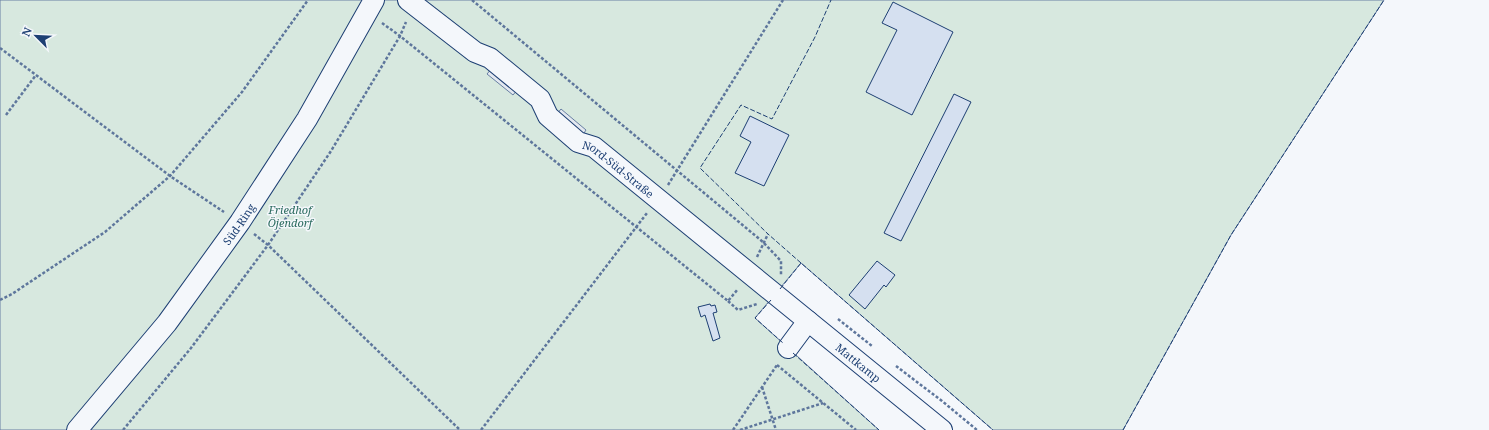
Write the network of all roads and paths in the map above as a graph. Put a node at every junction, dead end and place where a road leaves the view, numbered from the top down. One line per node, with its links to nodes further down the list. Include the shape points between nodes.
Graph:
1 (308, 0): 15 (path, via 242,92 170,176 105,232)
2 (374, 0): 24 (street, Süd-Ring, via 307,119 240,222 168,323)
3 (408, 0): 9 (street, Nord-Süd-Straße, via 475,52 490,58 540,99 548,116 578,142 594,147)
4 (472, 0): 8 (path)
5 (783, 0): 8 (path)
6 (36, 75): 7 (path)
7 (6, 115)
8 (677, 171): 9 (path); 12 (path)
9 (658, 199): 10 (path); 13 (street, Nord-Süd-Straße)
10 (636, 227): 13 (path, via 728,301); 25 (path, via 400,36 331,151 268,245 191,348); 26 (path)
11 (768, 234): 12 (path)
12 (764, 242): 13 (path)
13 (750, 274): 14 (street, Nord-Süd-Straße)
14 (775, 294): 17 (street, Mattkamp)
15 (0, 300)
16 (835, 317): 19 (path)
17 (808, 321): 18 (street); 31 (street, Mattkamp)
18 (788, 348)
19 (875, 349)
20 (893, 364): 32 (path)
21 (762, 387): 22 (path, via 777,365); 23 (path); 27 (path)
22 (823, 403): 23 (path); 30 (path)
23 (773, 419): 28 (path); 29 (path)
24 (77, 430)
25 (123, 430)
26 (481, 430)
27 (733, 430)
28 (740, 430)
29 (776, 430)
30 (856, 430)
31 (942, 430)
32 (977, 430)

